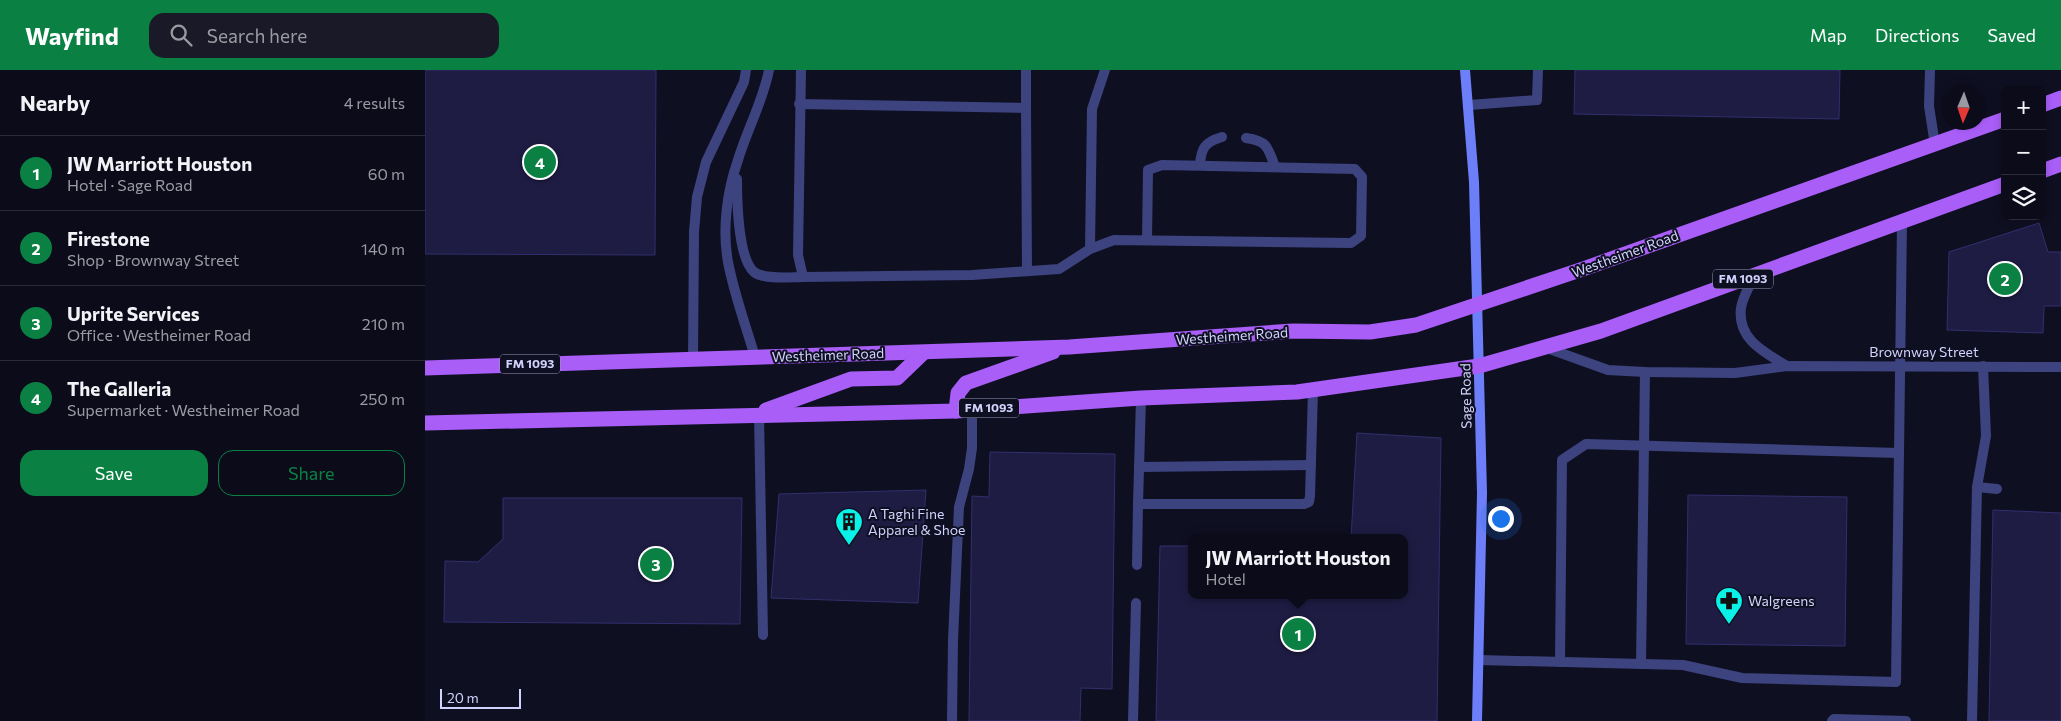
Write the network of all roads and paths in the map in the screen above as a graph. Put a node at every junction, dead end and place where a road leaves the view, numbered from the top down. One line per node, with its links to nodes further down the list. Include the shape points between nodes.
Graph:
1 (746, 70): 35 (street, via 706,162 697,197)
2 (769, 70): 18 (street)
3 (801, 70): 11 (street)
4 (1026, 70): 13 (street)
5 (1105, 70): 26 (street, via 1092,108)
6 (1465, 70): 12 (main road, Sage Road)
7 (1538, 70): 12 (street, via 1537,100)
8 (1930, 70): 17 (street, via 1929,106)
9 (2061, 98): 10 (main road)
10 (2046, 103)
11 (799, 104): 13 (street); 29 (street, via 798,255)
12 (1469, 105): 30 (main road, Sage Road)
13 (1025, 108): 27 (street)
14 (2001, 120): 17 (main road, Westheimer Road / FM 1093)
15 (1222, 137): 20 (street, via 1210,140 1201,153)
16 (1246, 138): 21 (street, via 1264,143)
17 (1935, 145): 30 (main road, Westheimer Road / FM 1093)
18 (737, 161): 29 (street, via 737,211 746,261 755,273 772,277); 34 (street, via 728,203 728,262)
19 (2061, 164): 22 (main road)
20 (1200, 165): 21 (street); 25 (street, via 1162,165 1148,170)
21 (1275, 168): 25 (street, via 1355,169 1362,177 1361,236 1351,243)
22 (2046, 169)
23 (2001, 185): 24 (main road, FM 1093)
24 (1902, 222): 28 (main road, FM 1093); 38 (street)
25 (1147, 240): 26 (street, via 1114,240)
26 (1090, 249): 27 (street, via 1059,269)
27 (1027, 271): 29 (street, via 964,276)
28 (1755, 275): 32 (main road, FM 1093, via 1601,331); 37 (street, via 1741,308 1742,330 1757,348)
29 (803, 277)
30 (1477, 306): 31 (main road, Westheimer Road / FM 1093, via 1416,325 1370,332 1293,331); 36 (main road, Sage Road)
31 (1069, 347): 33 (main road, Westheimer Road / FM 1093); 46 (main road, via 966,383 958,392)
32 (1543, 347): 36 (main road, FM 1093); 42 (street, Brownway Street, via 1608,370)
33 (923, 353): 34 (main road, Westheimer Road / FM 1093); 47 (main road, via 897,378 851,379)
34 (755, 357): 35 (main road, Westheimer Road / FM 1093)
35 (693, 359): 41 (main road, Westheimer Road / FM 1093)
36 (1479, 366): 43 (main road, FM 1093); 59 (main road, Sage Road, via 1482,493)
37 (1787, 366): 38 (street, Brownway Street); 42 (street, Brownway Street, via 1735,372)
38 (1899, 366): 39 (street, Brownway Street); 50 (street)
39 (1983, 366): 40 (street, Brownway Street); 53 (street, via 1986,436)
40 (2061, 367)
41 (425, 368)
42 (1645, 372): 49 (street)
43 (1313, 390): 44 (main road, FM 1093); 51 (street)
44 (1141, 398): 45 (main road, FM 1093); 52 (street)
45 (971, 410): 46 (main road, FM 1093); 62 (street, via 972,448 959,507)
46 (956, 411): 47 (main road, FM 1093)
47 (757, 414): 48 (main road, FM 1093); 58 (street)
48 (425, 423)
49 (1644, 445): 50 (street); 60 (street, via 1586,444 1562,460); 61 (street)
50 (1898, 453): 61 (street, via 1896,682 1742,678 1683,665)
51 (1311, 465): 52 (street); 55 (street, via 1309,502 1305,504)
52 (1139, 467): 55 (street)
53 (1977, 487): 54 (street); 67 (street)
54 (1997, 489)
55 (1137, 504): 56 (street)
56 (1137, 564)
57 (1136, 603): 63 (street)
58 (763, 634)
59 (1479, 660): 60 (street); 64 (main road, Sage Road)
60 (1559, 662): 61 (street)
61 (1641, 664)
62 (952, 721)
63 (1133, 721)
64 (1477, 721)
65 (1832, 721): 66 (street)
66 (1906, 721)
67 (1972, 721)

